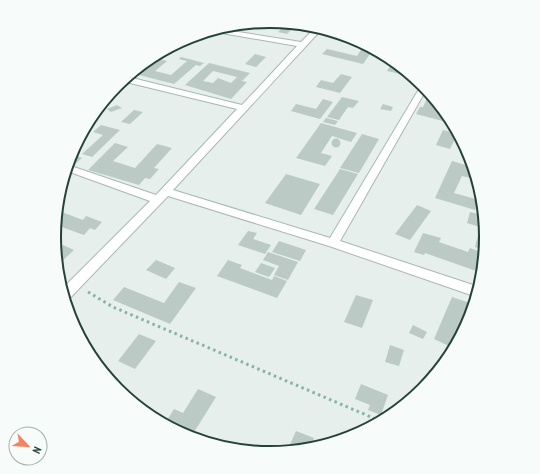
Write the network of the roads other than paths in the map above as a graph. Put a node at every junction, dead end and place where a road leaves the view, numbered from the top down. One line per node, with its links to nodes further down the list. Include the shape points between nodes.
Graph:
1 (228, 32): 3 (street)
2 (315, 33): 3 (street)
3 (304, 45): 6 (street)
4 (131, 81): 6 (street)
5 (421, 92): 9 (street)
6 (243, 108): 8 (street)
7 (72, 169): 8 (street)
8 (162, 196): 9 (street); 11 (street)
9 (333, 243): 10 (street)
10 (472, 290)
11 (68, 291)

